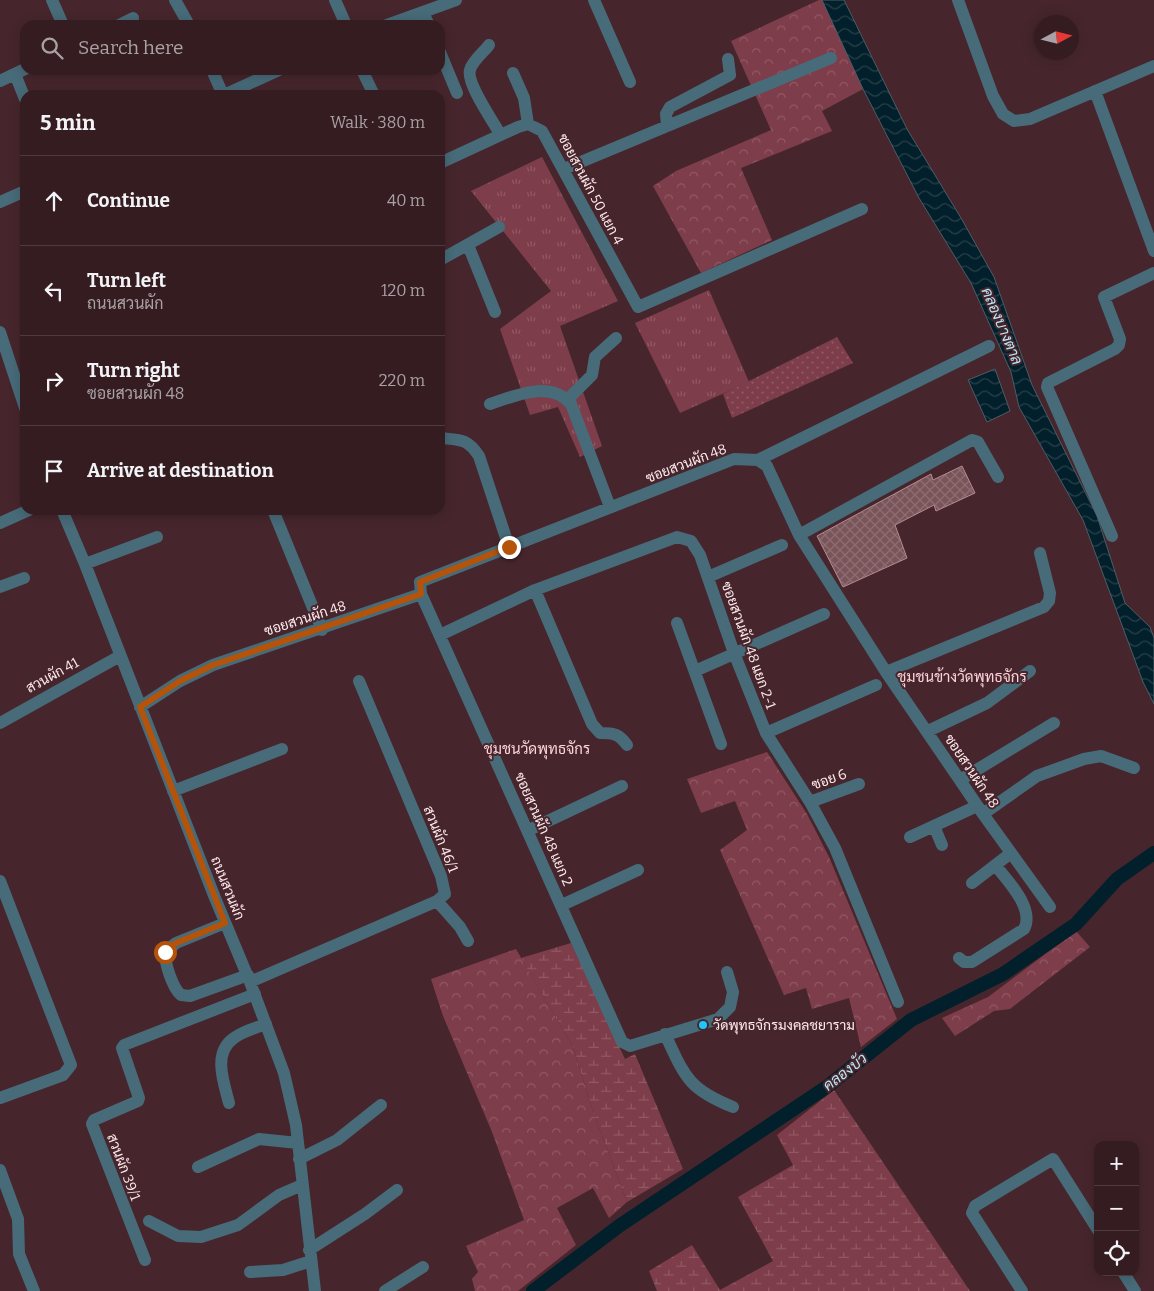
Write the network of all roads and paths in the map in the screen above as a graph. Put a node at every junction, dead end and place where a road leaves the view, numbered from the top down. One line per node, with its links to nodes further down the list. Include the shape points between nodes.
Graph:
1 (52, 0): 9 (street)
2 (176, 0): 11 (street)
3 (335, 0): 12 (street)
4 (456, 0): 7 (street)
5 (594, 0): 26 (street)
6 (958, 0): 31 (street, via 993,96 1003,114 1014,121 1030,120)
7 (427, 8): 13 (street)
8 (133, 18): 10 (street)
9 (60, 20)
10 (129, 20)
11 (186, 20)
12 (344, 20)
13 (399, 20)
14 (489, 45): 35 (street, via 469,73)
15 (728, 58): 34 (street, via 730,75 670,107 666,114)
16 (830, 58): 34 (street)
17 (445, 64): 32 (street)
18 (1154, 66): 31 (street)
19 (20, 71): 25 (street)
20 (514, 73): 33 (street, via 524,98)
21 (21, 75): 27 (street)
22 (216, 75): 28 (street)
23 (269, 75): 29 (street)
24 (364, 75): 30 (street)
25 (0, 81)
26 (630, 82)
27 (23, 90)
28 (226, 90)
29 (237, 90)
30 (372, 90)
31 (1095, 91): 43 (street)
32 (457, 93)
33 (528, 124): 35 (street); 37 (street, ซอยสวนผัก 50 แยก 4, via 542,131)
34 (667, 126): 37 (street)
35 (500, 134): 36 (street)
36 (445, 162)
37 (564, 169): 40 (street, ซอยสวนผัก 50 แยก 4, via 638,307)
38 (20, 193): 39 (street)
39 (0, 202)
40 (862, 209)
41 (498, 227): 42 (street)
42 (468, 245): 44 (street); 46 (street)
43 (1154, 251)
44 (445, 257)
45 (1154, 273): 62 (street, via 1104,297 1120,339 1119,345 1048,383 1047,387)
46 (495, 312)
47 (0, 332): 50 (street)
48 (616, 338): 51 (street, via 595,357 592,374)
49 (989, 346): 54 (street)
50 (20, 393)
51 (567, 400): 52 (street, via 554,390 524,393); 56 (street)
52 (490, 404)
53 (445, 439): 65 (street, via 464,441 479,456)
54 (758, 460): 56 (street, ซอยสวนผัก 48, via 734,459); 61 (street, ซอยสวนผัก 48, via 767,466)
55 (998, 477): 61 (street, via 978,442 972,440)
56 (610, 507): 65 (street, ซอยสวนผัก 48)
57 (20, 514): 60 (street)
58 (64, 515): 67 (street, ถนนสวนผัก)
59 (275, 515): 75 (street)
60 (0, 523)
61 (799, 535): 80 (street, ซอยสวนผัก 48)
62 (1112, 536)
63 (157, 537): 67 (street)
64 (782, 545): 68 (street)
65 (509, 547): 72 (street, ซอยสวนผัก 48, via 420,582)
66 (1040, 553): 80 (street, via 1050,593 1050,601 1044,606)
67 (85, 564): 78 (street, ถนนสวนผัก)
68 (708, 577): 71 (street, ซอยสวนผัก 48 แยก 2-1, via 700,555 690,541 677,537); 77 (street, ซอยสวนผัก 48 แยก 2-1)
69 (24, 578): 70 (street)
70 (0, 587)
71 (535, 590): 76 (street, ซอยสวนผัก 48 แยก 2-1); 90 (street, via 592,724 600,733 612,732 620,736)
72 (421, 594): 75 (street, ซอยสวนผัก 48); 76 (street, ซอยสวนผัก 48 แยก 2)
73 (824, 614): 77 (street)
74 (676, 623): 79 (street)
75 (322, 630): 84 (street, ซอยสวนผัก 48, via 213,665 180,681)
76 (440, 635): 100 (street, ซอยสวนผัก 48 แยก 2)
77 (734, 654): 79 (street); 88 (street, ซอยสวนผัก 48 แยก 2-1)
78 (120, 656): 84 (street, ถนนสวนผัก); 85 (street, สวนผัก 41)
79 (695, 671): 89 (street)
80 (886, 672): 87 (street, ซอยสวนผัก 48)
81 (1030, 672): 87 (street, via 987,703)
82 (359, 681): 108 (street, สวนผัก 46/1, via 441,876 445,894)
83 (876, 685): 88 (street)
84 (140, 707): 96 (street, ถนนสวนผัก)
85 (0, 723)
86 (1054, 723): 93 (street)
87 (928, 731): 93 (street, ซอยสวนผัก 48)
88 (766, 732): 97 (street, ซอยสวนผัก 48 แยก 2-1)
89 (721, 744)
90 (627, 745)
91 (282, 749): 96 (street)
92 (1134, 768): 98 (street, via 1102,756 1084,759 1037,776)
93 (960, 780): 98 (street, ซอยสวนผัก 48)
94 (859, 784): 97 (street, ซอย 6)
95 (622, 786): 100 (street)
96 (173, 791): 111 (street, ถนนสวนผัก)
97 (810, 802): 117 (street, ซอยสวนผัก 48 แยก 2-1, via 835,848)
98 (980, 810): 99 (street); 103 (street, ซอยสวนผัก 48)
99 (934, 826): 101 (street); 102 (street)
100 (529, 830): 109 (street, ซอยสวนผัก 48 แยก 2)
101 (910, 837)
102 (942, 845)
103 (1011, 853): 104 (street); 110 (street, ซอยสวนผัก 48)
104 (996, 866): 107 (street); 113 (street, via 1027,913 1027,923 1024,929 972,962)
105 (638, 870): 109 (street)
106 (0, 881): 120 (street, via 71,1065 63,1075)
107 (972, 882)
108 (437, 900): 112 (street); 115 (street)
109 (562, 905): 119 (street, ซอยสวนผัก 48 แยก 2, via 624,1044 630,1046)
110 (1050, 907)
111 (225, 923): 115 (street, ถนนสวนผัก); 115 (street, via 176,943 165,952 178,992 190,996)
112 (468, 941)
113 (959, 958)
114 (727, 972): 119 (street, via 733,992 730,1007 718,1019)
115 (249, 978): 116 (street, ถนนสวนผัก)
116 (255, 994): 118 (street, ถนนสวนผัก); 133 (street, สวนผัก 39/1, via 122,1048 138,1101 94,1120 92,1124)
117 (898, 1002)
118 (266, 1024): 121 (street, via 234,1037 222,1053 222,1075); 124 (street, ถนนสวนผัก, via 284,1073)
119 (664, 1034): 123 (street, via 682,1071 693,1085 708,1097)
120 (0, 1098)
121 (229, 1103)
122 (381, 1105): 125 (street, via 337,1140)
123 (733, 1107)
124 (298, 1143): 125 (street, ถนนสวนผัก); 126 (street, via 260,1139)
125 (299, 1159): 128 (street, ถนนสวนผัก)
126 (198, 1166)
127 (0, 1170): 137 (street, via 18,1218 19,1254)
128 (302, 1185): 130 (street, via 279,1194 238,1225 201,1237 178,1236); 132 (street, ถนนสวนผัก)
129 (397, 1190): 132 (street)
130 (149, 1221)
131 (1094, 1224): 140 (street, via 1053,1158 974,1206 972,1214)
132 (310, 1256): 135 (street, via 283,1270); 138 (street, ถนนสวนผัก)
133 (145, 1260)
134 (423, 1267): 139 (street)
135 (250, 1272)
136 (1126, 1276): 141 (street)
137 (34, 1291)
138 (316, 1291)
139 (384, 1291)
140 (1022, 1291)
141 (1135, 1291)

